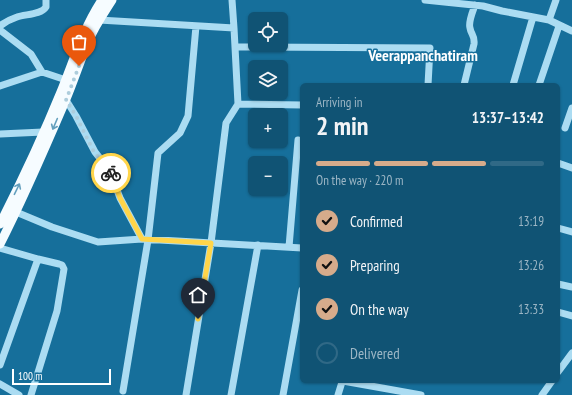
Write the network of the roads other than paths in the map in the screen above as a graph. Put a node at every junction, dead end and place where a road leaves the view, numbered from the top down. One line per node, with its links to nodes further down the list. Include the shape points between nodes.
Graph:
1 (46, 0): 11 (street, via 43,11 16,17)
2 (102, 0): 19 (main road, via 84,31)
3 (112, 0): 9 (main road)
4 (232, 0): 14 (street)
5 (425, 0): 7 (street)
6 (556, 0): 10 (street)
7 (475, 5): 8 (street); 21 (street, via 469,28 475,38)
8 (533, 17): 10 (street); 22 (street)
9 (99, 20): 12 (street); 25 (main road, via 87,43)
10 (549, 20): 13 (street)
11 (0, 26)
12 (196, 26): 14 (street); 39 (street, via 188,116 180,133 158,153)
13 (559, 26): 16 (street); 23 (street)
14 (234, 28): 17 (street)
15 (0, 30): 18 (street, via 31,54)
16 (572, 31)
17 (235, 47): 20 (street, via 430,48); 26 (street)
18 (42, 72): 19 (street); 24 (street)
19 (66, 80): 30 (main road)
20 (428, 83)
21 (464, 83)
22 (514, 83)
23 (541, 83)
24 (0, 86)
25 (66, 100): 35 (main road, one-way to 35); 39 (street, via 94,152 110,171 120,198)
26 (238, 104): 27 (street); 40 (street, via 226,123)
27 (300, 105)
28 (572, 109): 29 (street)
29 (565, 128)
30 (43, 132): 31 (street); 36 (main road, one-way to 30)
31 (0, 134)
32 (298, 140): 43 (street)
33 (560, 164): 34 (street)
34 (572, 168)
35 (16, 212): 36 (main road); 39 (street, via 98,242)
36 (2, 227): 41 (main road)
37 (560, 229): 38 (street)
38 (572, 232)
39 (145, 239): 40 (street); 59 (street)
40 (211, 243): 42 (street); 62 (street)
41 (0, 244)
42 (258, 245): 43 (street); 63 (street)
43 (289, 247): 45 (street)
44 (0, 248): 46 (street)
45 (300, 248)
46 (38, 259): 53 (street); 61 (street, via 62,265 64,272 57,311)
47 (560, 284): 48 (street)
48 (572, 287)
49 (300, 301): 64 (street)
50 (560, 313): 51 (street)
51 (572, 316)
52 (572, 353): 54 (street)
53 (0, 365)
54 (560, 369)
55 (341, 383): 65 (street)
56 (353, 383): 66 (street)
57 (551, 383): 67 (street)
58 (0, 384): 60 (street)
59 (124, 391)
60 (19, 395)
61 (31, 395)
62 (186, 395)
63 (231, 395)
64 (283, 395)
65 (338, 395)
66 (421, 395)
67 (542, 395)

